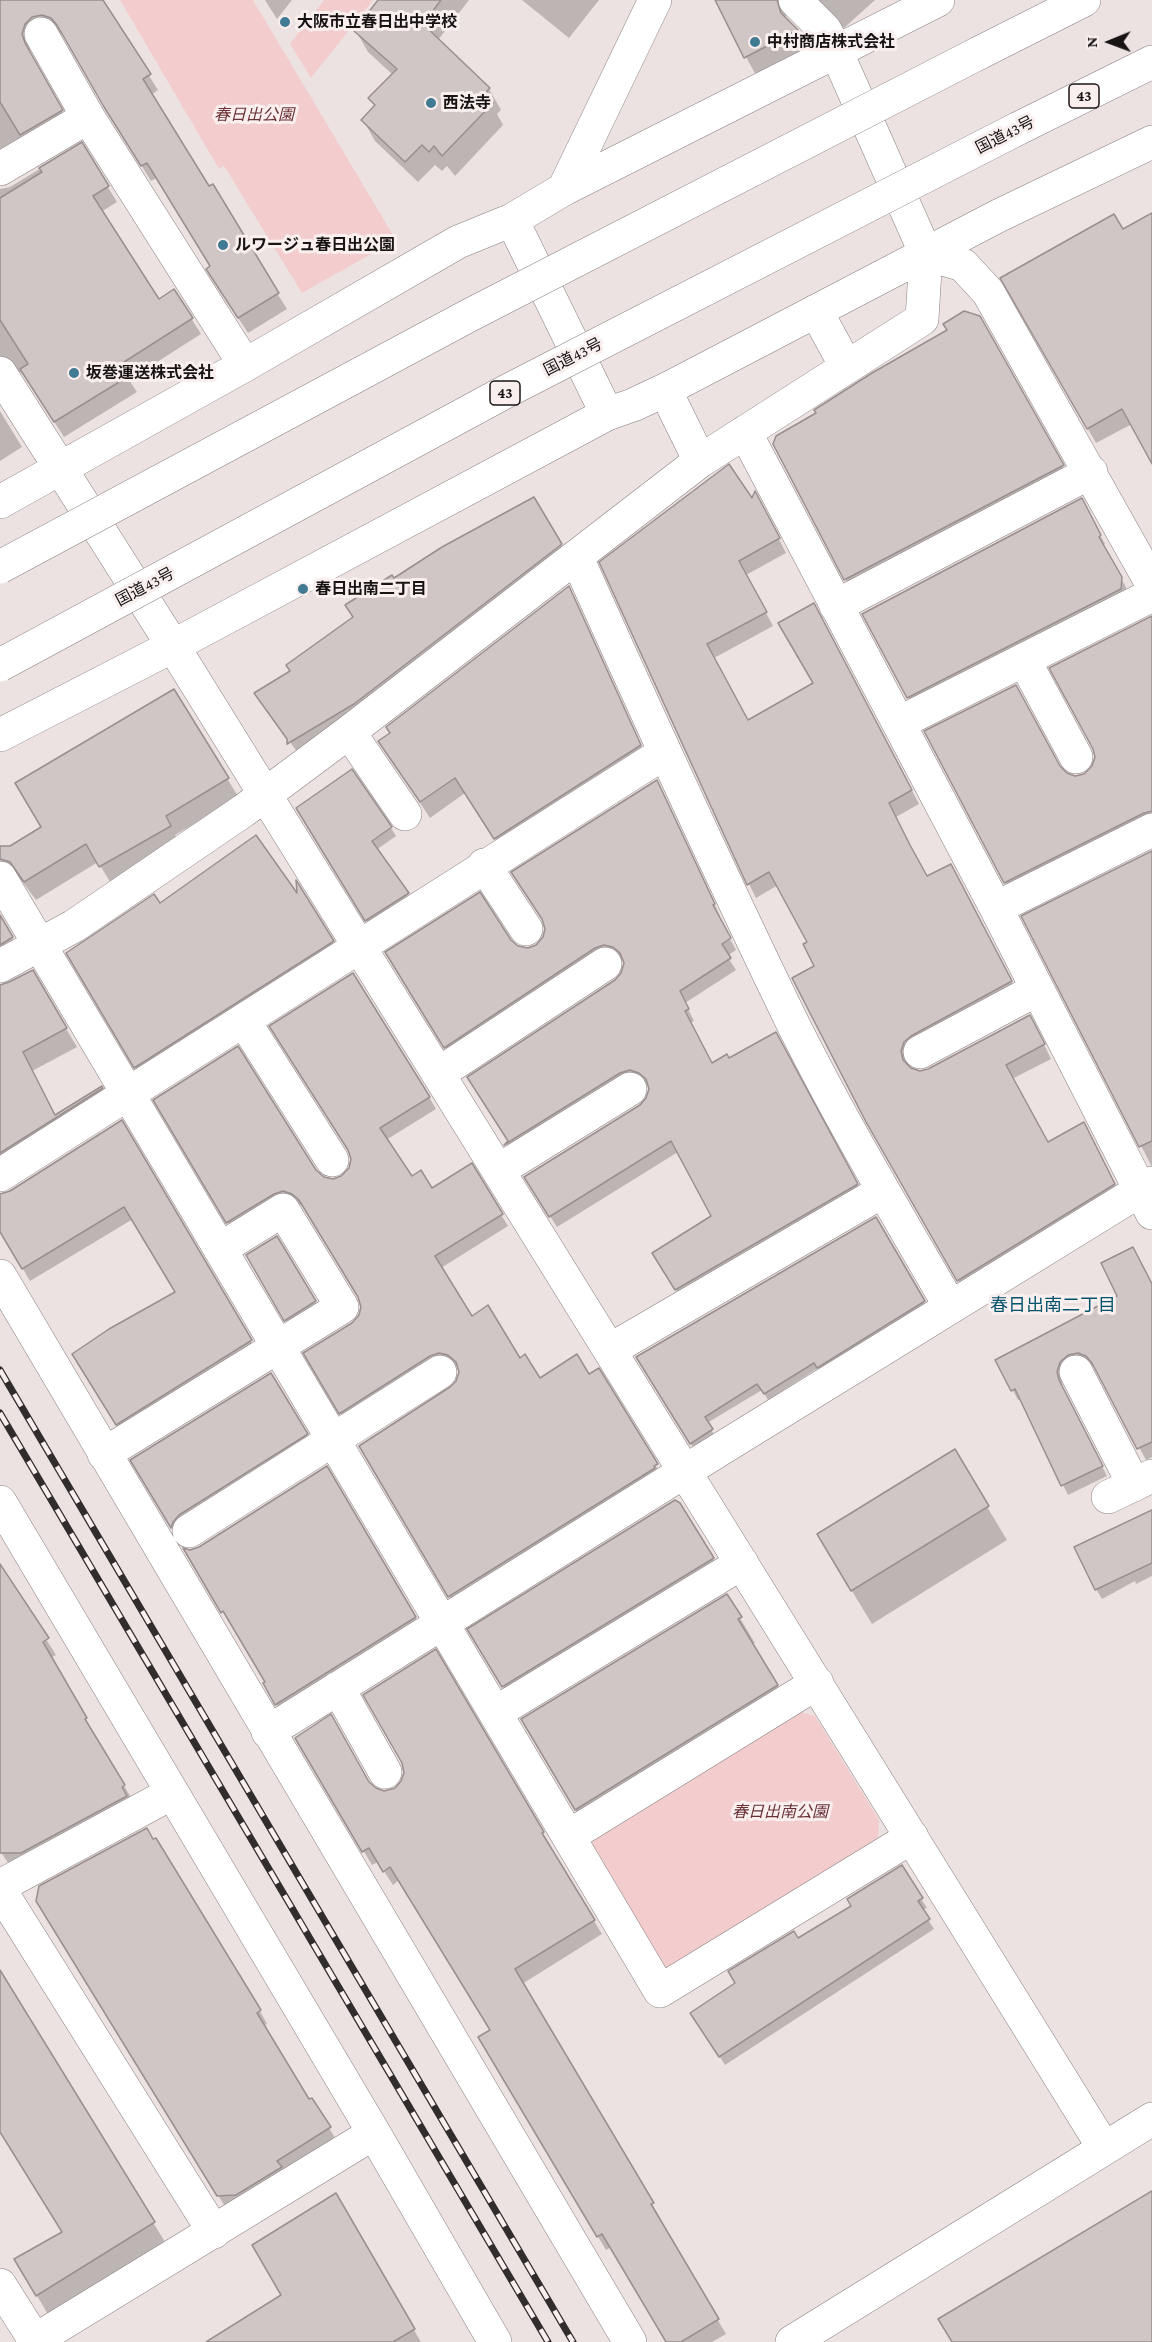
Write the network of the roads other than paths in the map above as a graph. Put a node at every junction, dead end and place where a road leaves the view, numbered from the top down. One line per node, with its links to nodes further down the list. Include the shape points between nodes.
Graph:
1 (655, 0): 11 (main road)
2 (795, 0): 6 (main road, via 825,30)
3 (938, 0): 6 (main road)
4 (1084, 0): 26 (main road, bridge, via 479,311)
5 (41, 34): 8 (main road)
6 (836, 51): 11 (main road); 13 (main road)
7 (1152, 62): 32 (main road, 国道43号 / 43, bridge, via 507,391)
8 (88, 117): 10 (main road); 15 (main road)
9 (1152, 142): 13 (main road)
10 (0, 169)
11 (564, 189): 12 (main road)
12 (512, 220): 15 (main road, via 458,242); 19 (main road)
13 (926, 254): 14 (main road); 16 (main road, via 921,319); 23 (main road, via 963,265 988,292)
14 (816, 311): 16 (main road); 18 (main road)
15 (245, 365): 22 (main road)
16 (846, 366): 20 (main road)
17 (0, 373): 22 (main road)
18 (665, 390): 19 (main road); 21 (main road)
19 (607, 414): 30 (main road)
20 (745, 432): 21 (main road); 29 (main road)
21 (700, 461): 25 (main road)
22 (60, 469): 24 (main road); 30 (main road)
23 (1090, 472): 27 (main road); 29 (main road)
24 (0, 502)
25 (577, 558): 34 (main road); 36 (main road)
26 (0, 567)
27 (1152, 584)
28 (1152, 595): 31 (main road)
29 (836, 606): 33 (main road)
30 (173, 646): 35 (main road); 38 (main road)
31 (1024, 660): 33 (main road); 37 (main road)
32 (0, 665)
33 (899, 723): 43 (main road)
34 (350, 732): 38 (main road); 39 (main road)
35 (0, 735)
36 (664, 753): 41 (main road); 58 (main road, via 794,1026)
37 (1076, 757)
38 (265, 795): 45 (main road, via 74,926); 46 (main road)
39 (405, 814)
40 (1152, 830): 43 (main road)
41 (484, 866): 44 (main road); 46 (main road)
42 (0, 878): 45 (main road)
43 (996, 908): 49 (main road)
44 (526, 929)
45 (39, 945): 48 (main road); 54 (main road)
46 (360, 946): 50 (main road); 52 (main road)
47 (605, 964): 52 (main road)
48 (0, 966)
49 (1036, 990): 51 (main road); 59 (main road)
50 (244, 1021): 54 (main road); 55 (main road)
51 (920, 1052)
52 (438, 1074): 56 (main road)
53 (630, 1089): 56 (main road)
54 (126, 1093): 57 (main road); 60 (main road)
55 (332, 1160)
56 (499, 1170): 64 (main road)
57 (0, 1175)
58 (883, 1191): 62 (main road); 64 (main road)
59 (1148, 1195): 62 (main road)
60 (220, 1249): 63 (main road); 63 (main road, via 283,1210 342,1307)
61 (0, 1276): 68 (main road)
62 (950, 1306): 69 (main road)
63 (278, 1346): 67 (main road); 68 (main road)
64 (610, 1350): 69 (main road)
65 (440, 1372): 67 (main road)
66 (1076, 1372): 70 (main road)
67 (334, 1440): 72 (main road); 74 (main road)
68 (104, 1454): 78 (main road)
69 (685, 1471): 73 (main road); 74 (main road)
70 (1131, 1486)
71 (0, 1502): 80 (main road)
72 (189, 1531)
73 (742, 1563): 75 (main road); 77 (main road)
74 (441, 1623): 76 (main road); 77 (main road)
75 (817, 1683): 81 (main road); 82 (main road)
76 (338, 1688): 78 (main road); 79 (main road)
77 (495, 1713): 81 (main road)
78 (268, 1731): 91 (main road)
79 (386, 1772)
80 (172, 1793): 83 (main road); 85 (main road)
81 (569, 1836): 82 (main road, via 660,1990)
82 (912, 1837): 86 (main road)
83 (0, 1888): 87 (main road)
84 (1152, 2119): 86 (main road)
85 (374, 2133): 87 (main road); 90 (main road)
86 (1104, 2148): 92 (main road)
87 (214, 2232): 89 (main road)
88 (0, 2285): 89 (main road)
89 (34, 2341)
90 (495, 2342)
91 (630, 2342)
92 (792, 2342)

